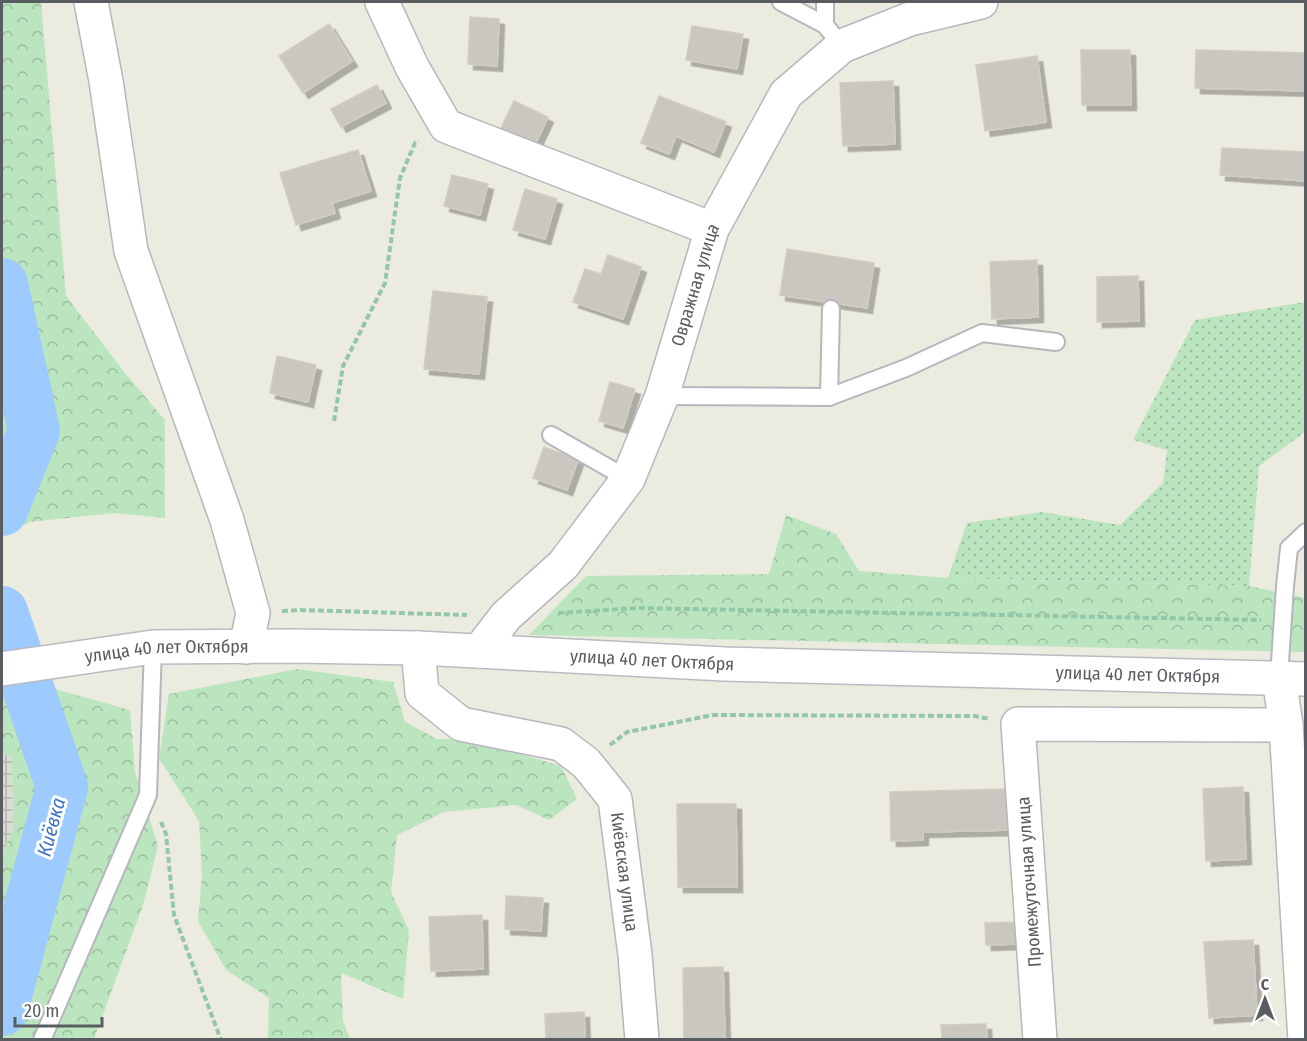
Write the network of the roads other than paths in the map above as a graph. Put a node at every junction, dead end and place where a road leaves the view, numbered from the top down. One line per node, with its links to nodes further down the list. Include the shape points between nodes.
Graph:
1 (91, 2): 16 (street, via 131,251 227,520 252,613)
2 (382, 2): 7 (street, via 412,67 446,126)
3 (781, 2): 6 (lane)
4 (825, 2): 6 (lane)
5 (979, 2): 6 (street, Овражная улица)
6 (834, 35): 7 (street, Овражная улица, via 786,94)
7 (712, 229): 10 (street, Овражная улица)
8 (831, 309): 11 (lane)
9 (1056, 342): 11 (lane, via 982,333)
10 (662, 396): 11 (lane); 13 (street, Овражная улица)
11 (829, 397)
12 (551, 435): 13 (lane)
13 (628, 479): 18 (street, Овражная улица, via 563,565 506,616)
14 (1305, 532): 20 (lane, via 1289,548 1283,621)
15 (153, 647): 16 (street, улица 40 лет Октября); 19 (street, улица 40 лет Октября); 22 (lane, via 148,795)
16 (246, 647): 17 (street, улица 40 лет Октября)
17 (418, 648): 18 (street, улица 40 лет Октября); 23 (street, Киёвская улица, via 422,693 461,724 561,744 586,763 615,799)
18 (479, 651): 20 (street, улица 40 лет Октября, via 724,664)
19 (2, 669)
20 (1292, 678): 21 (street)
21 (1286, 725): 24 (street, Промежуточная улица, via 1018,724); 25 (street)
22 (42, 1040)
23 (642, 1040)
24 (1040, 1040)
25 (1305, 1040)

